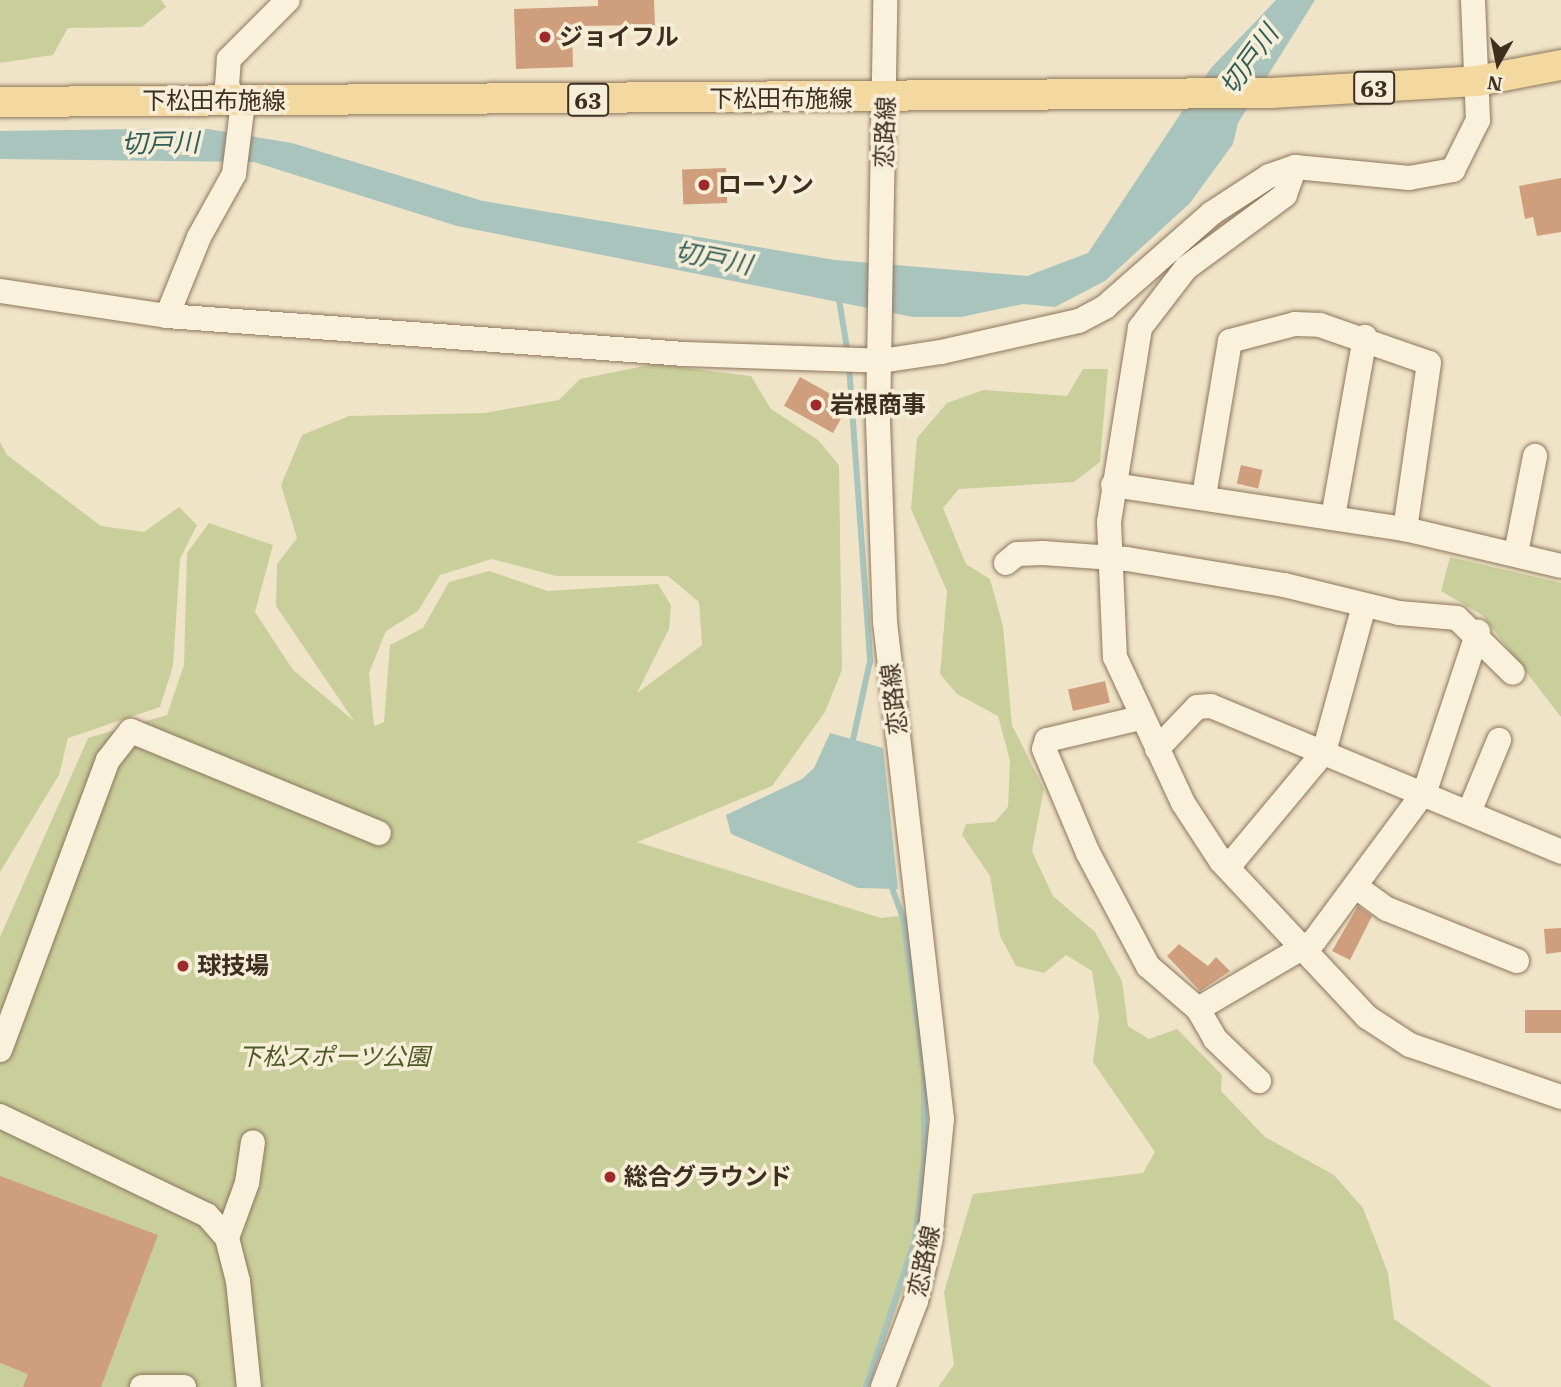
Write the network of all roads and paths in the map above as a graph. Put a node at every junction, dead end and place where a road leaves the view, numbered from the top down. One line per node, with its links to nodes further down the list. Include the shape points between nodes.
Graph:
1 (288, 0): 8 (street, via 229,59 228,86)
2 (885, 0): 6 (street, 恋路線)
3 (1473, 0): 5 (street)
4 (1561, 65): 5 (main road, 下松田布施線 / 63)
5 (1477, 82): 6 (main road, 下松田布施線 / 63, via 1271,93); 9 (street, via 1478,120 1453,170 1409,178)
6 (887, 99): 8 (main road, 下松田布施線 / 63); 13 (street, 恋路線)
7 (0, 102): 8 (main road, 下松田布施線 / 63)
8 (240, 114): 11 (street, via 234,174 199,237)
9 (1295, 167): 13 (street, via 1269,176 1212,213 1131,286 1079,321); 15 (street, via 1285,195 1186,268 1140,328)
10 (0, 291): 11 (street)
11 (167, 316): 13 (street, via 685,354)
12 (1365, 337): 16 (street, via 1295,324 1230,341); 17 (street); 18 (street, via 1429,363)
13 (881, 361): 48 (street, 恋路線, via 885,622 942,1119 930,1241 916,1301)
14 (1535, 456): 19 (street)
15 (1113, 485): 16 (street); 20 (street)
16 (1204, 496): 17 (street)
17 (1333, 517): 18 (street)
18 (1405, 529): 19 (street)
19 (1516, 552): 22 (street)
20 (1108, 560): 21 (street, via 1043,553 1017,554); 23 (street, via 1284,585); 26 (street, via 1115,657)
21 (1006, 563)
22 (1561, 566)
23 (1364, 606): 24 (street, via 1457,618); 29 (street)
24 (1478, 632): 25 (street); 30 (street)
25 (1513, 673)
26 (1140, 718): 28 (street); 38 (street, via 1048,740 1044,749 1088,853 1147,967)
27 (1499, 740): 31 (street)
28 (1157, 749): 29 (street, via 1197,707 1211,706); 34 (street)
29 (1324, 752): 30 (street); 34 (street, via 1234,860)
30 (1425, 792): 31 (street); 35 (street)
31 (1470, 810): 33 (street)
32 (379, 833): 39 (street, via 131,731 108,760)
33 (1561, 852)
34 (1221, 861): 36 (street)
35 (1355, 886): 36 (street); 37 (street, via 1387,909)
36 (1303, 950): 38 (street); 41 (street, via 1367,1017 1410,1045)
37 (1517, 961)
38 (1198, 1009): 40 (street, via 1215,1039)
39 (0, 1050)
40 (1259, 1081)
41 (1561, 1097)
42 (0, 1116): 44 (street, via 207,1215)
43 (253, 1142): 44 (street, via 247,1183)
44 (227, 1238): 47 (street)
45 (142, 1387): 46 (street)
46 (184, 1387)
47 (249, 1387)
48 (883, 1387)

